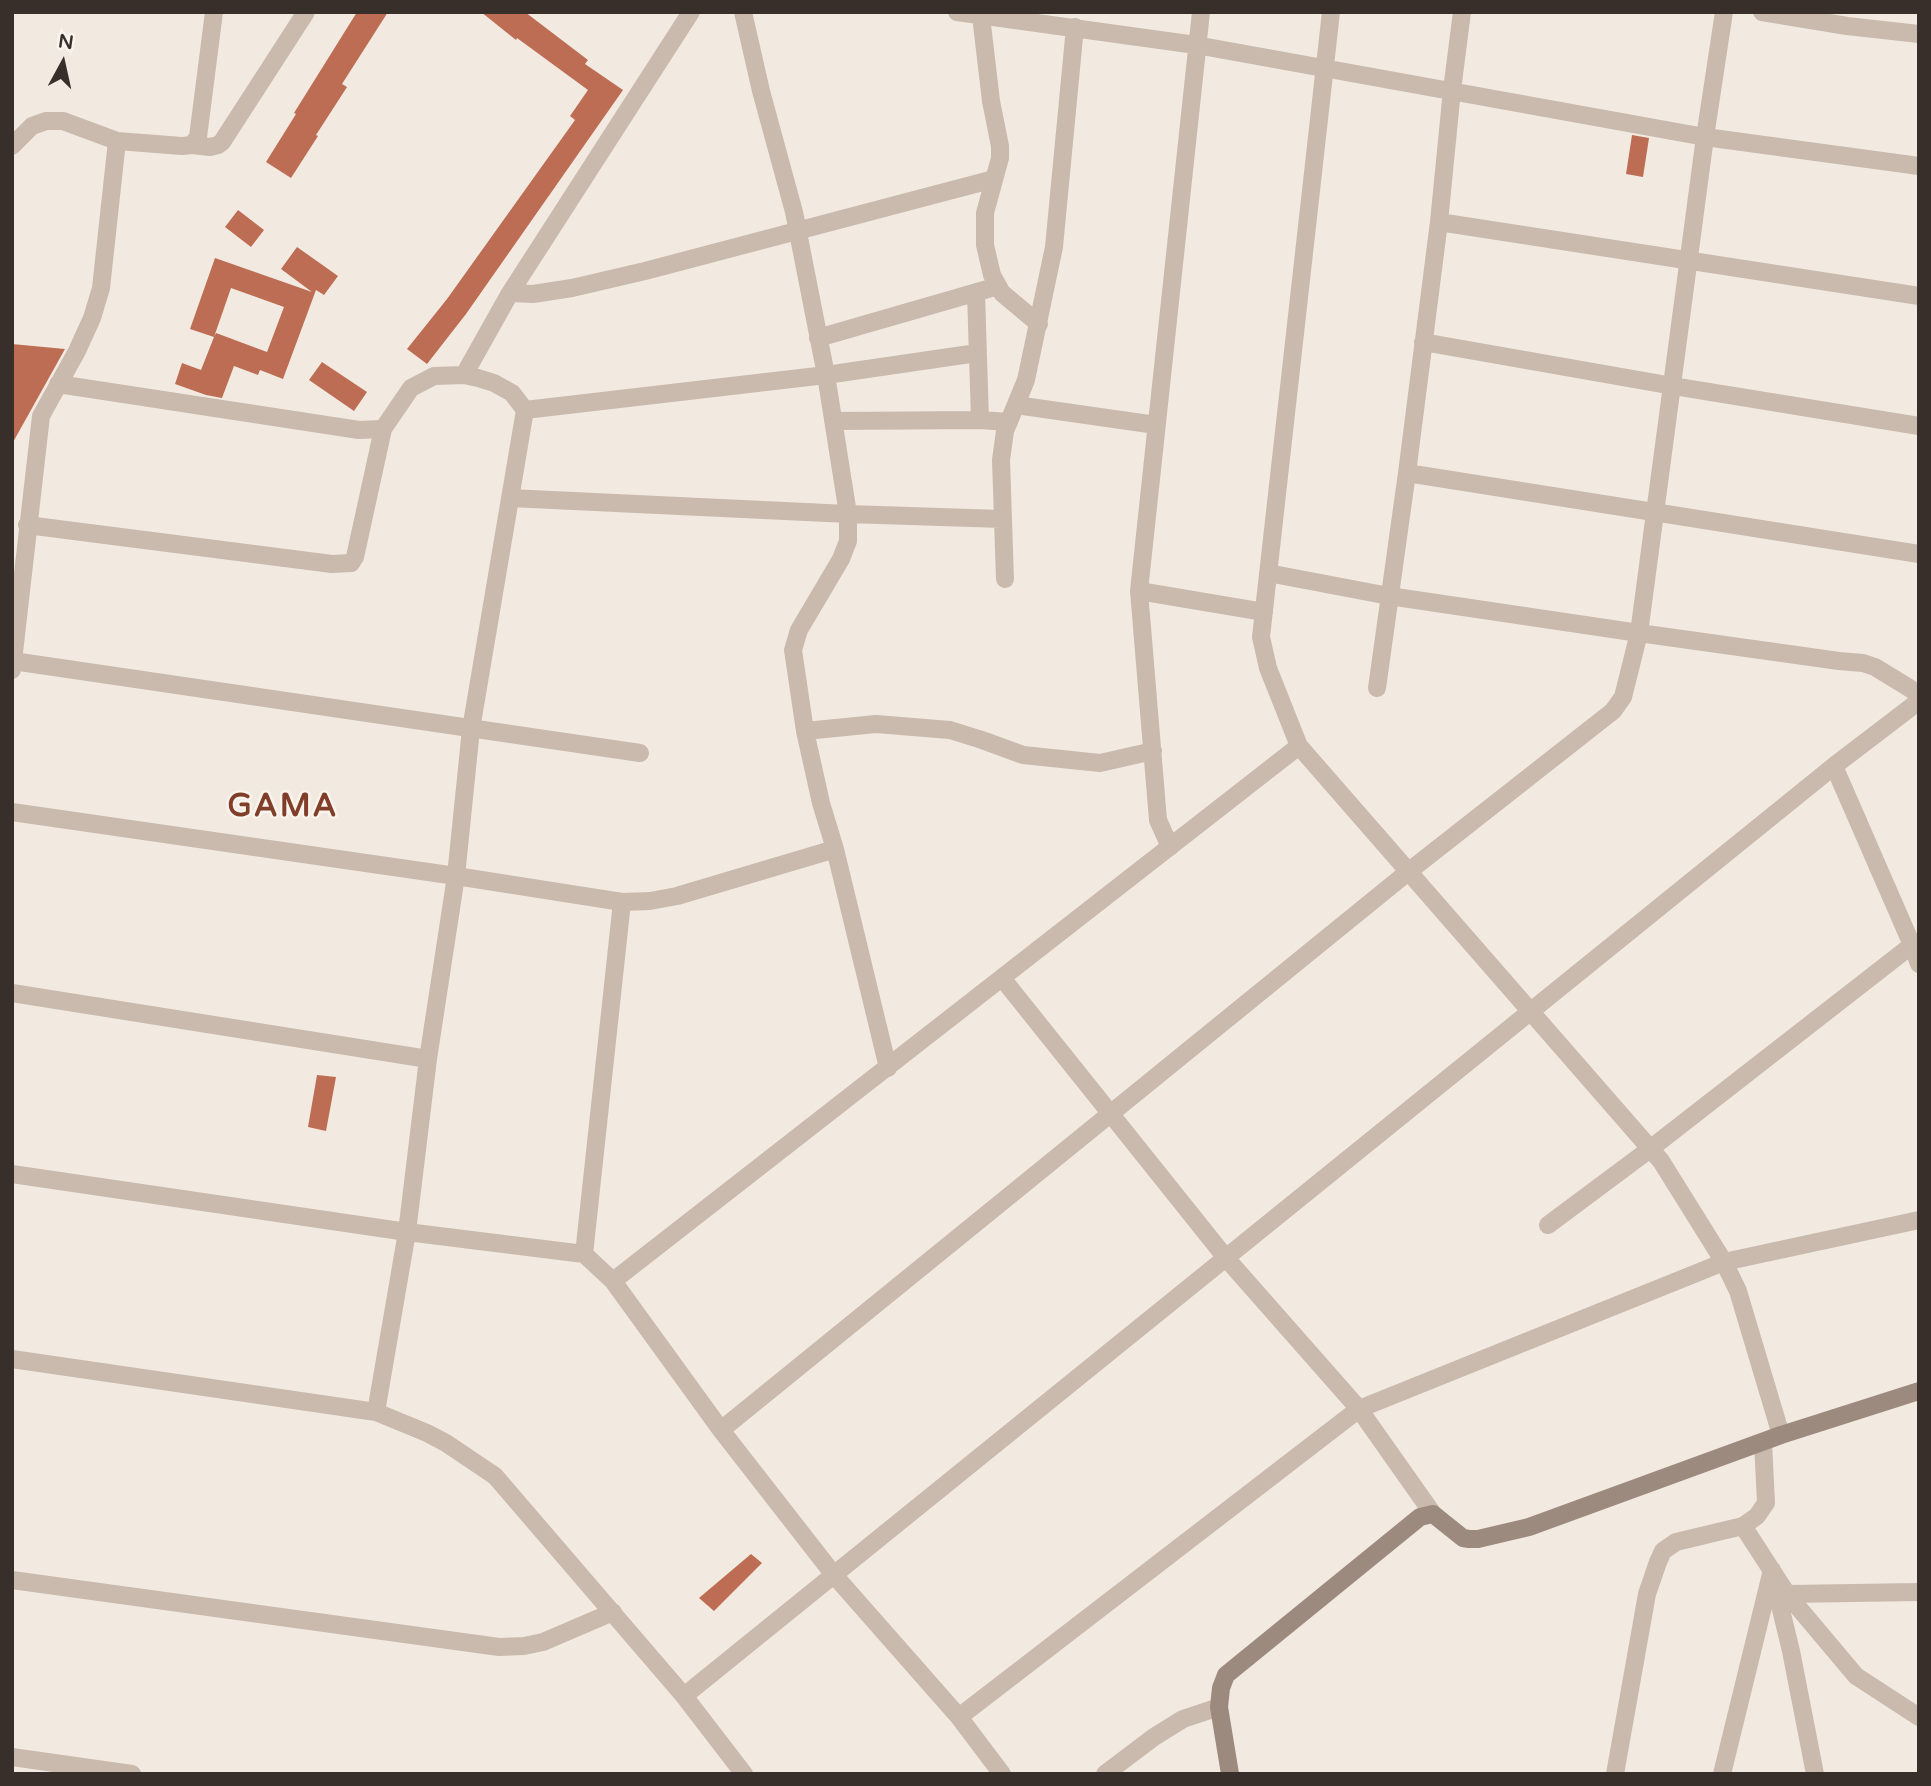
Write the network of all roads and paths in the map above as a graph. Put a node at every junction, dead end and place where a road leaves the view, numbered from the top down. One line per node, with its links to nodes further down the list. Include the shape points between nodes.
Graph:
1 (214, 12): 19 (street, via 198,137)
2 (306, 12): 19 (street, via 222,142 210,147)
3 (691, 12): 27 (street)
4 (743, 12): 24 (street)
5 (957, 12): 11 (street)
6 (1201, 12): 14 (street)
7 (1331, 12): 15 (street)
8 (1462, 12): 16 (street)
9 (1724, 12): 17 (street)
10 (1762, 12): 13 (street)
11 (981, 16): 12 (street); 22 (street, via 1000,146)
12 (1075, 27): 14 (street); 30 (street, via 1054,247)
13 (1919, 34)
14 (1196, 45): 15 (street); 42 (street)
15 (1324, 69): 16 (street); 53 (street)
16 (1452, 90): 17 (street); 23 (street)
17 (1704, 137): 21 (street); 25 (street)
18 (117, 141): 19 (street); 20 (street, via 63,121 46,121); 36 (street, via 101,288 92,318)
19 (192, 145)
20 (12, 146)
21 (1919, 166)
22 (994, 179): 24 (street); 26 (street, via 985,213 985,245)
23 (1439, 222): 25 (street); 32 (street)
24 (797, 230): 27 (street, via 572,288); 31 (street)
25 (1689, 259): 29 (street); 37 (street)
26 (998, 286): 28 (street); 30 (street)
27 (510, 293): 34 (street)
28 (976, 293): 31 (street); 33 (street)
29 (1919, 296)
30 (1039, 324): 39 (street, via 1026,380)
31 (818, 338): 35 (street)
32 (1423, 342): 37 (street); 45 (street)
33 (977, 353): 35 (street); 40 (street)
34 (464, 375): 38 (street, via 512,393); 44 (street, via 434,376 411,388)
35 (826, 375): 38 (street); 41 (street)
36 (58, 384): 44 (street, via 359,430); 47 (street, via 41,416)
37 (1673, 386): 43 (street); 48 (street)
38 (525, 410): 46 (street)
39 (1012, 414): 40 (street); 42 (street); 50 (street, via 1001,460)
40 (980, 420): 41 (street)
41 (833, 421): 49 (street)
42 (1156, 425): 55 (street)
43 (1919, 426)
44 (383, 429): 51 (street, via 351,564)
45 (1407, 472): 48 (street); 56 (street)
46 (510, 498): 49 (street); 64 (street)
47 (21, 500): 51 (street)
48 (1655, 512): 52 (street); 59 (street)
49 (848, 514): 50 (street); 65 (street, via 848,541 841,559 799,631 793,650)
50 (1003, 519): 54 (street)
51 (27, 525): 58 (street)
52 (1919, 554)
53 (1268, 573): 56 (street); 57 (street)
54 (1005, 579)
55 (1139, 591): 57 (street); 67 (street)
56 (1389, 596): 59 (street); 61 (street)
57 (1264, 612): 66 (street, via 1261,637 1268,668)
58 (15, 616): 60 (street)
59 (1639, 633): 62 (street, via 1863,663); 73 (street, via 1623,697 1613,711)
60 (13, 666): 64 (street)
61 (1377, 688)
62 (1919, 694)
63 (1919, 701): 69 (street)
64 (471, 729): 68 (street); 74 (street)
65 (805, 731): 67 (street, via 876,724 950,730 1023,755 1100,763); 72 (street)
66 (1298, 746): 71 (street); 73 (street)
67 (1153, 751): 71 (street, via 1158,820)
68 (640, 753)
69 (1834, 766): 76 (street); 80 (street)
70 (12, 812): 74 (street)
71 (1170, 847): 78 (street)
72 (835, 849): 75 (street, via 677,896); 82 (street)
73 (1408, 872): 80 (street); 83 (street)
74 (456, 876): 75 (street); 81 (street)
75 (622, 902): 89 (street)
76 (1915, 943): 77 (street); 84 (street)
77 (1919, 964)
78 (1002, 978): 82 (street); 83 (street)
79 (12, 993): 81 (street)
80 (1530, 1012): 84 (street); 90 (street)
81 (428, 1059): 88 (street)
82 (888, 1068): 92 (street)
83 (1110, 1114): 90 (street); 97 (street)
84 (1650, 1149): 87 (street); 91 (street)
85 (12, 1174): 88 (street)
86 (1919, 1220): 91 (street)
87 (1548, 1225)
88 (407, 1233): 89 (street); 96 (street)
89 (584, 1254): 92 (street)
90 (1226, 1258): 95 (street); 103 (street)
91 (1724, 1262): 95 (street); 98 (street, via 1738,1291)
92 (613, 1281): 97 (street)
93 (12, 1359): 96 (street)
94 (1919, 1391): 98 (street)
95 (1359, 1409): 100 (street); 110 (street)
96 (376, 1412): 107 (street, via 428,1433 495,1476)
97 (721, 1430): 103 (street)
98 (1781, 1435): 99 (street)
99 (1763, 1442): 100 (street, via 1529,1527 1478,1539 1463,1538); 101 (street, via 1766,1503)
100 (1433, 1514): 109 (street, via 1420,1517 1226,1675)
101 (1743, 1526): 102 (street); 118 (street, via 1675,1542 1663,1551 1647,1594)
102 (1772, 1570): 106 (street); 119 (street); 120 (street)
103 (834, 1575): 108 (street); 110 (street)
104 (12, 1580): 107 (street, via 499,1647 543,1642)
105 (1919, 1592): 106 (street)
106 (1787, 1594): 111 (street, via 1856,1676)
107 (613, 1612): 108 (street)
108 (684, 1696): 114 (street)
109 (1219, 1707): 116 (street, via 1183,1719); 117 (street)
110 (959, 1717): 115 (street)
111 (1919, 1717)
112 (12, 1757): 113 (street)
113 (132, 1774)
114 (744, 1774)
115 (1002, 1774)
116 (1105, 1774)
117 (1230, 1774)
118 (1615, 1774)
119 (1722, 1774)
120 (1815, 1774)

